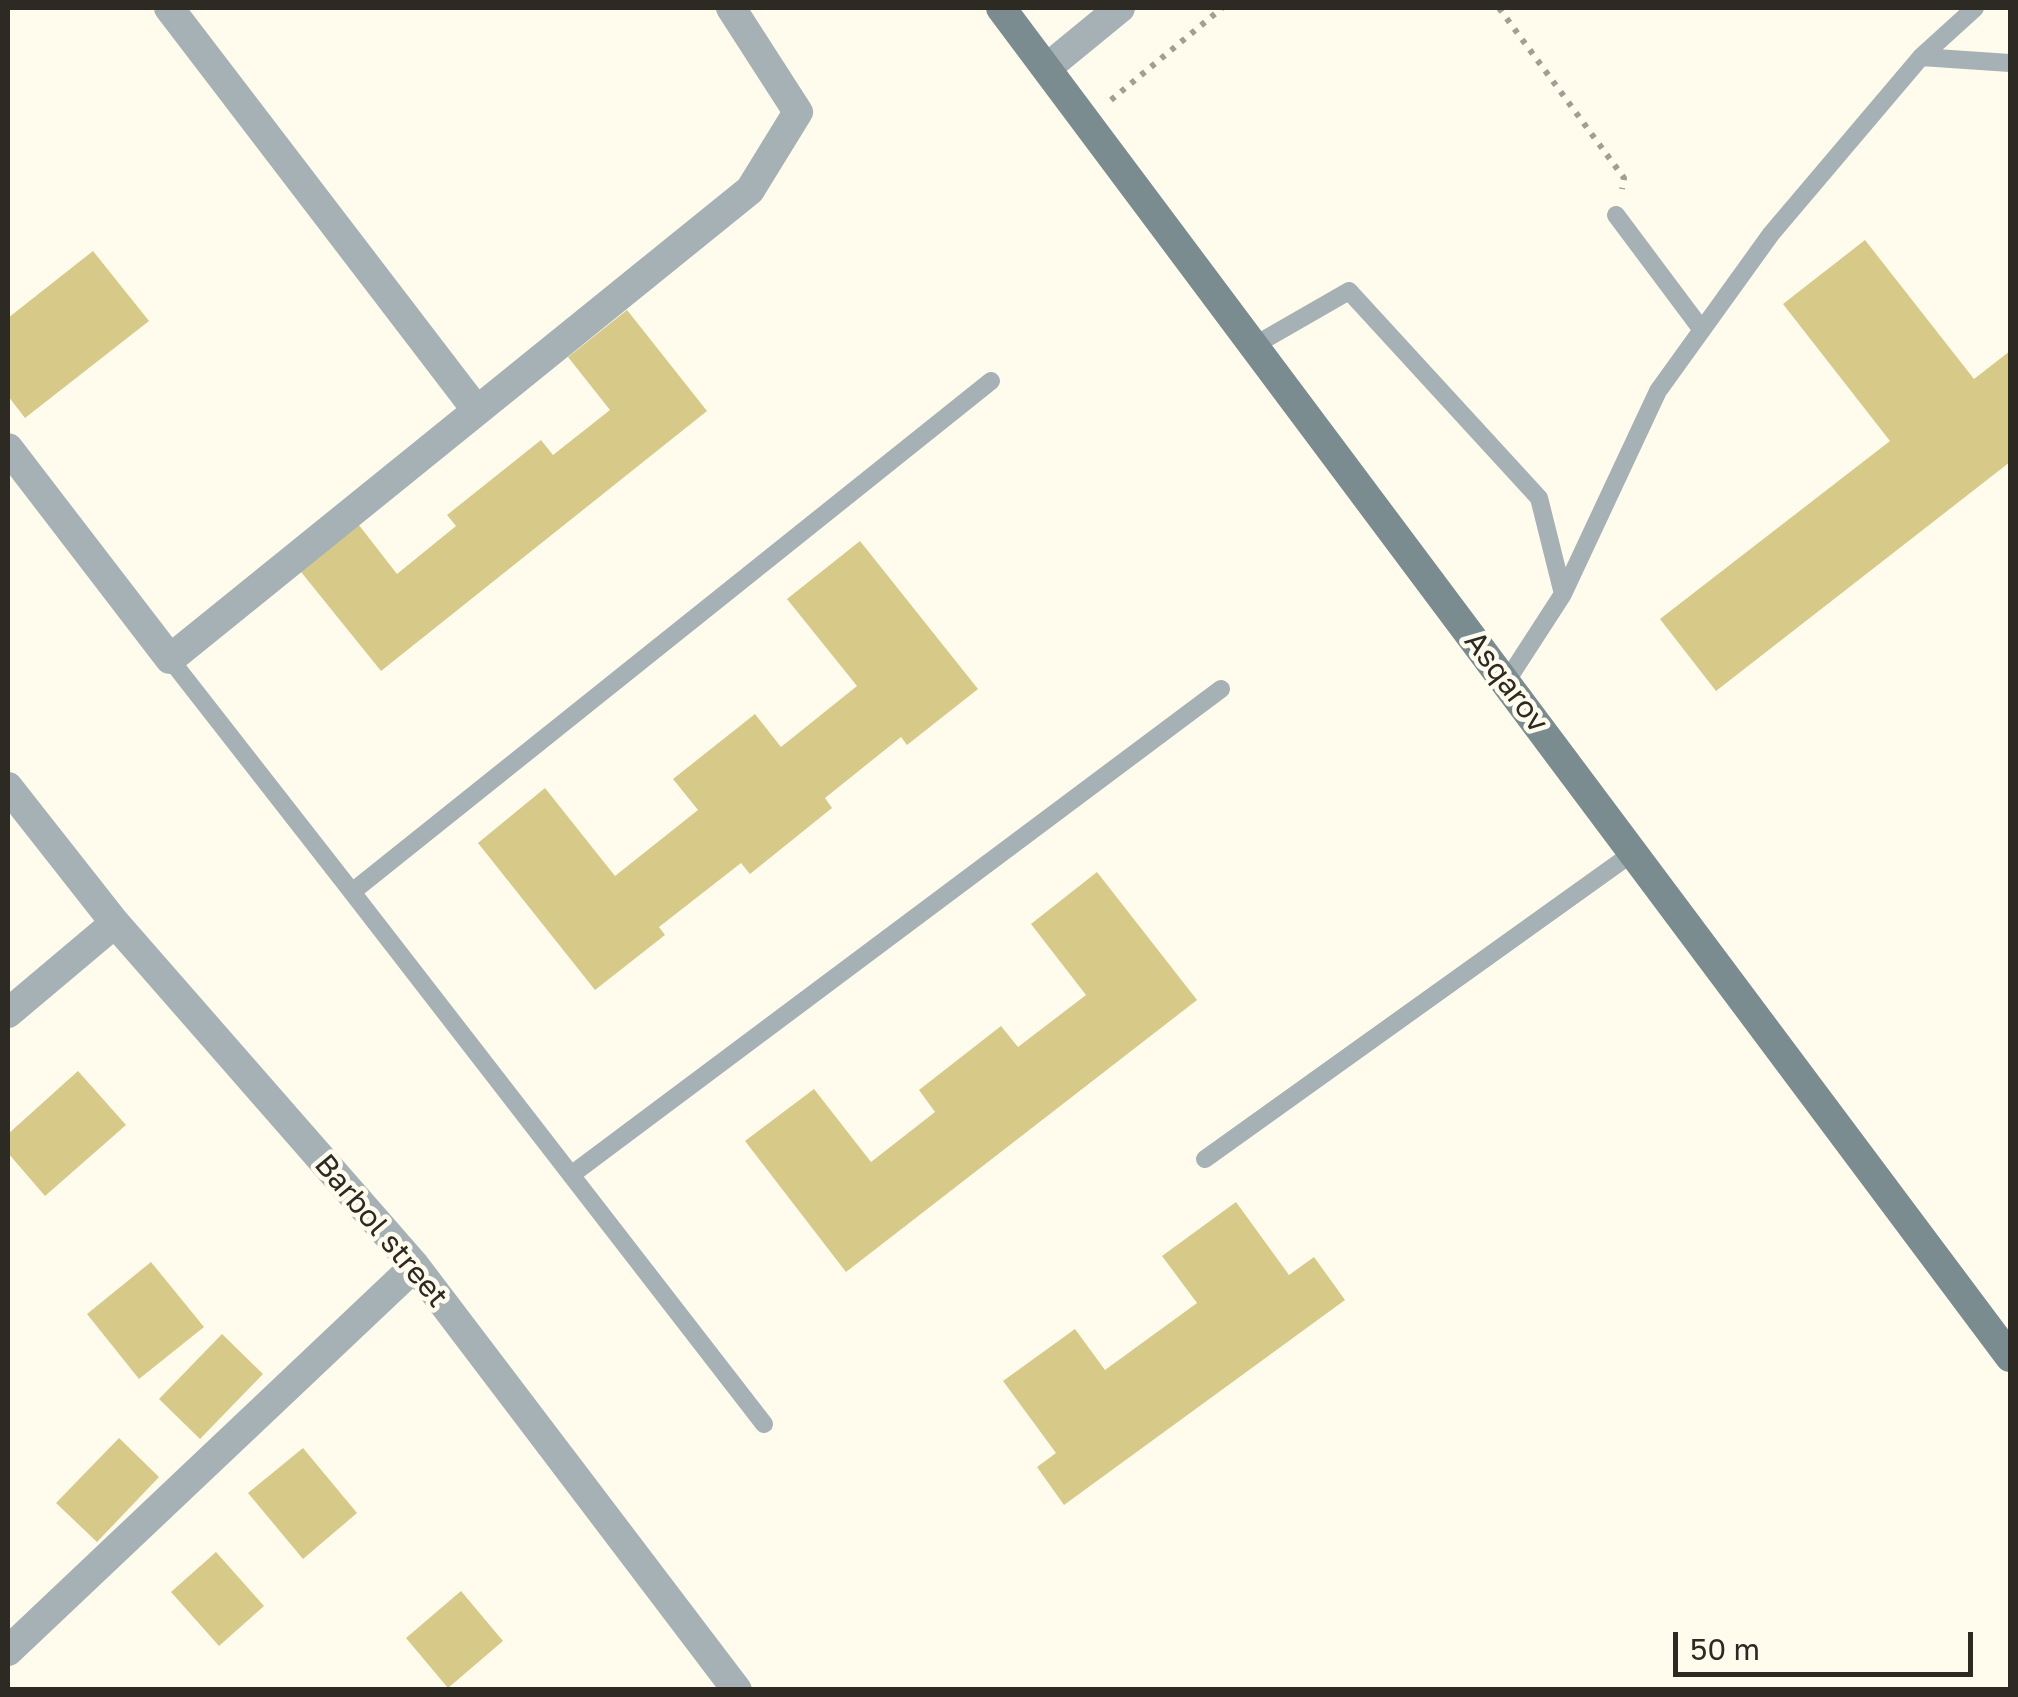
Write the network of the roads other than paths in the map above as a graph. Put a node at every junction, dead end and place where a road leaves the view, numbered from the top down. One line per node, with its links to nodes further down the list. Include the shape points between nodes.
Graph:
1 (169, 8): 13 (street)
2 (731, 8): 13 (street, via 798,112 750,190)
3 (1002, 8): 8 (main road, Asqarov)
4 (1120, 8): 8 (street)
5 (1975, 8): 6 (lane)
6 (1920, 56): 7 (lane); 10 (lane, via 1771,234)
7 (2010, 63)
8 (1048, 67): 11 (main road, Asqarov)
9 (1616, 215): 10 (lane)
10 (1702, 330): 15 (lane, via 1658,391)
11 (1255, 345): 15 (lane, via 1349,291 1540,498); 17 (main road, Asqarov)
12 (991, 381): 21 (lane)
13 (476, 408): 16 (street)
14 (8, 448): 16 (street)
15 (1563, 594): 17 (lane)
16 (170, 659): 21 (lane)
17 (1506, 682): 20 (main road, Asqarov)
18 (1221, 689): 25 (lane)
19 (8, 787): 22 (street, Barbol street)
20 (1634, 852): 24 (lane); 27 (main road, Asqarov)
21 (352, 892): 25 (lane)
22 (115, 924): 23 (street); 26 (street, Barbol street)
23 (8, 1013)
24 (1205, 1159)
25 (571, 1175): 28 (lane)
26 (415, 1266): 29 (street); 30 (street, Barbol street)
27 (2010, 1357)
28 (764, 1424)
29 (8, 1651)
30 (737, 1690)

